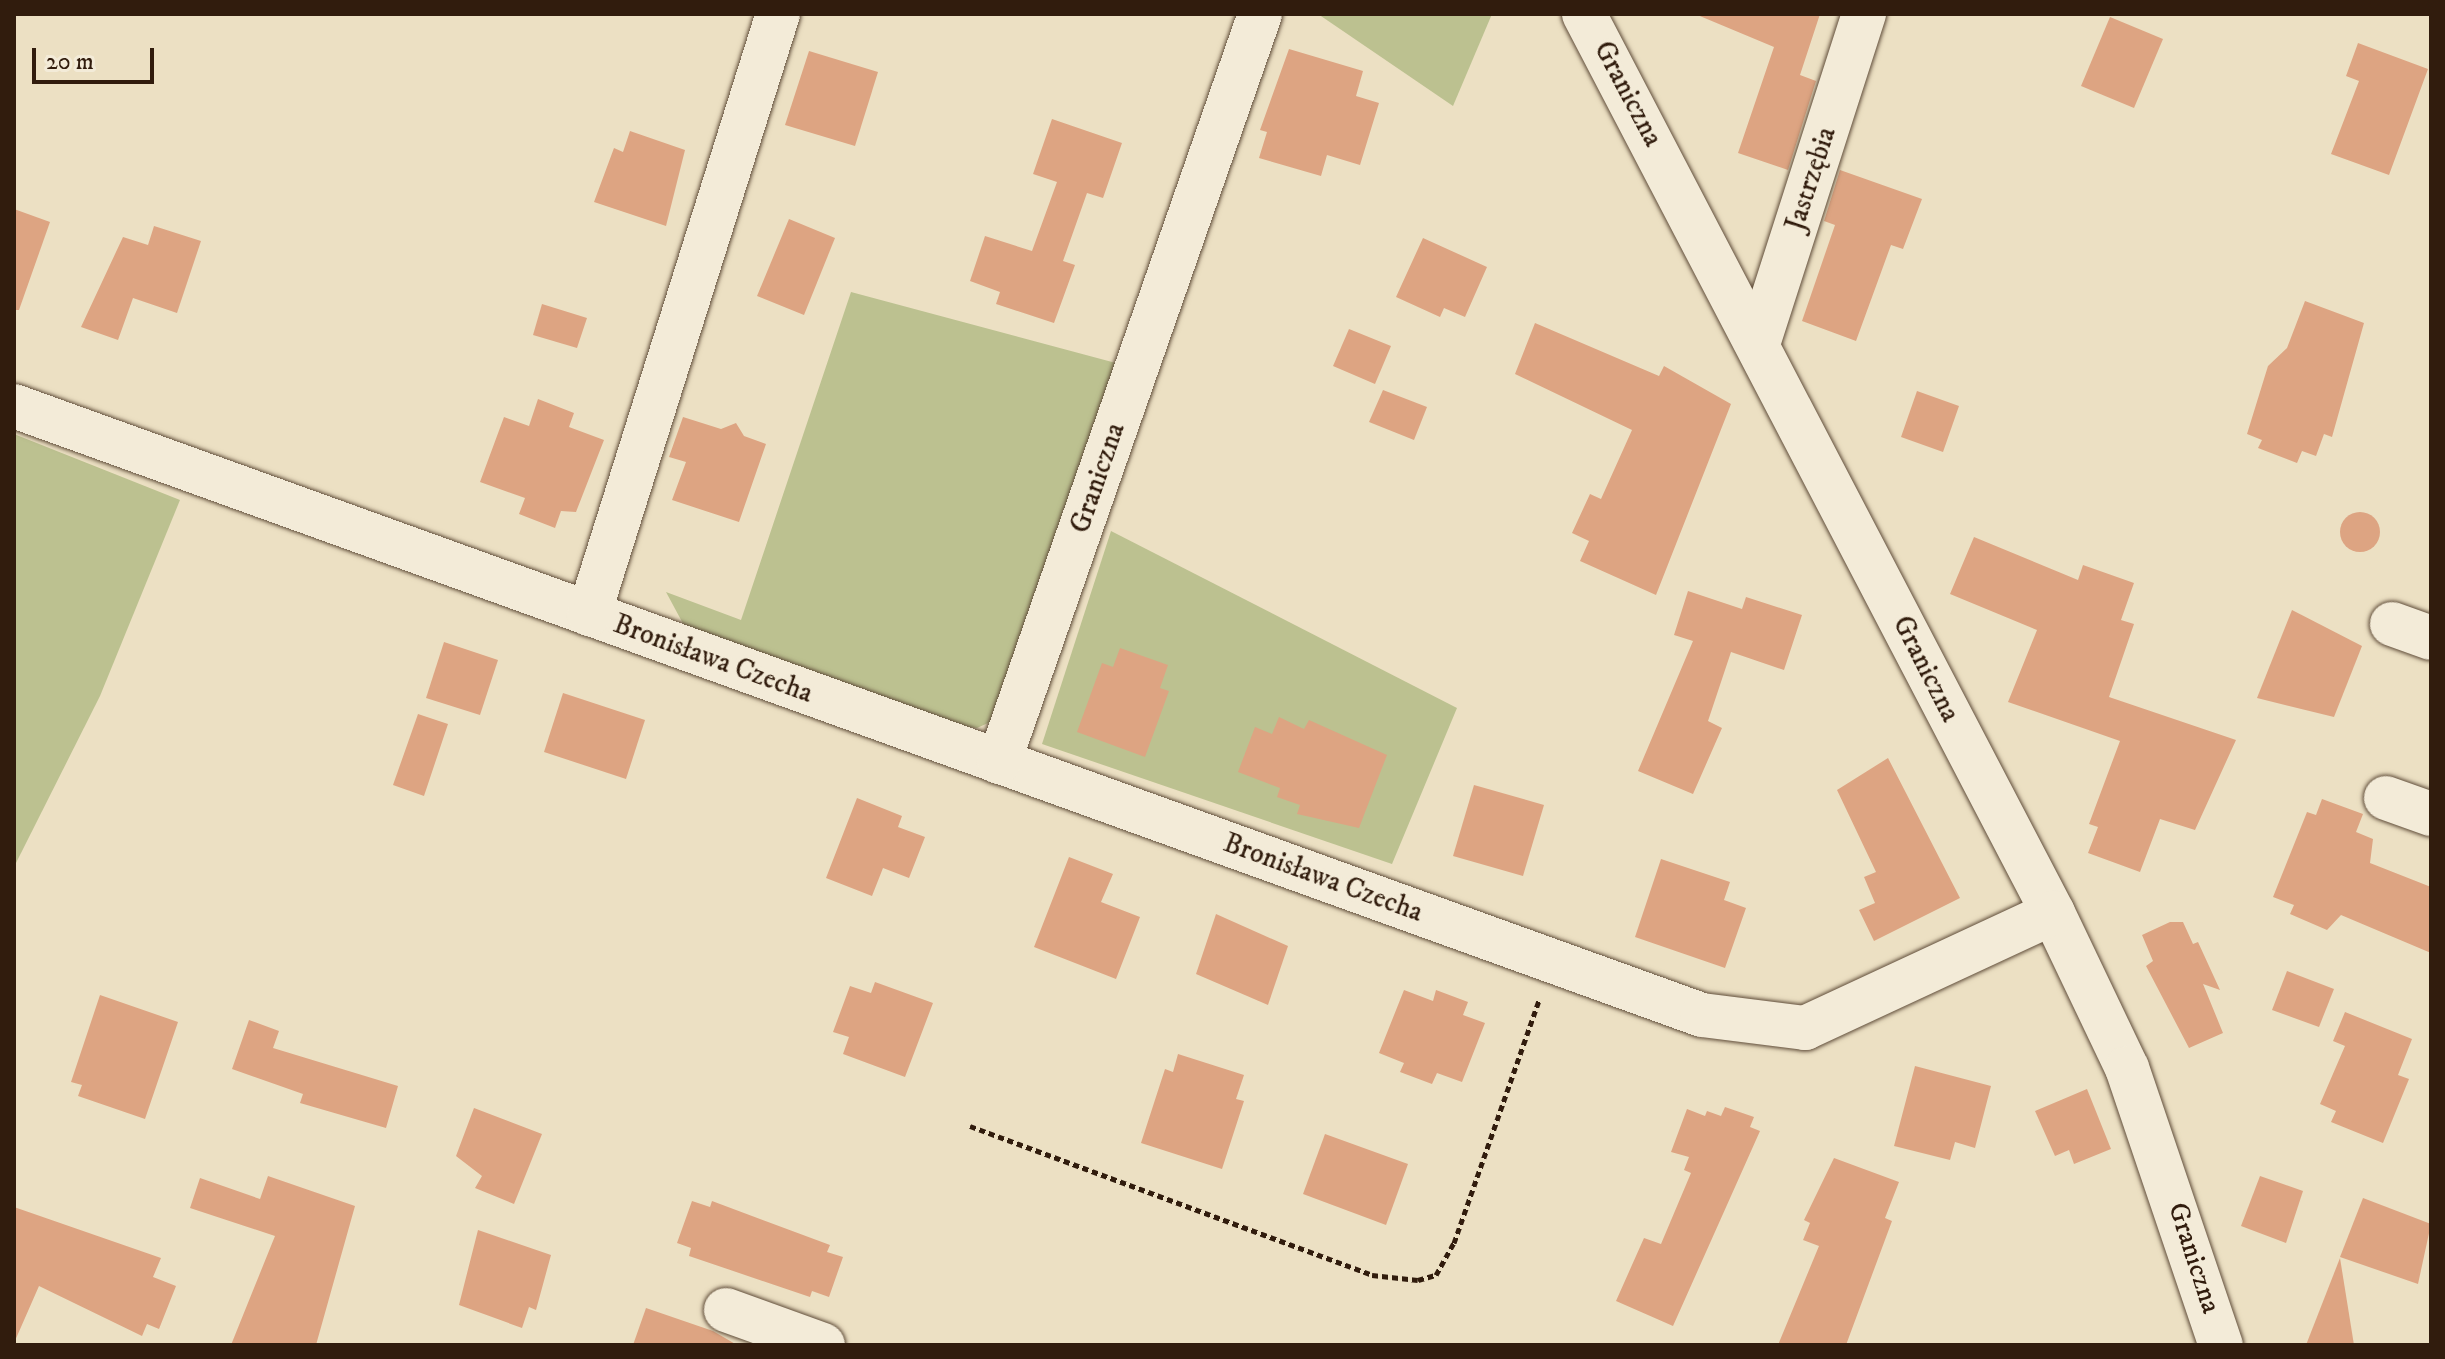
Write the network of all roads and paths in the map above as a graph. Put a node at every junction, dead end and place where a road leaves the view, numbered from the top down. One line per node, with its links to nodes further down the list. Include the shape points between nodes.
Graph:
1 (778, 14): 7 (street, Bronisława Czecha)
2 (1260, 14): 8 (street, Graniczna)
3 (1584, 14): 5 (street, Graniczna)
4 (1864, 14): 5 (street, Jastrzębia)
5 (1758, 344): 11 (street, Graniczna)
6 (14, 406): 7 (street, Bronisława Czecha)
7 (589, 614): 8 (street, Bronisława Czecha)
8 (999, 762): 12 (street, Bronisława Czecha)
9 (2386, 798): 10 (street)
10 (2431, 814)
11 (2053, 913): 12 (street, Bronisława Czecha, via 1805,1028 1702,1015); 16 (street, Graniczna, via 2127,1068)
12 (1555, 962): 13 (path, via 1454,1243 1436,1275 1372,1275)
13 (970, 1126)
14 (726, 1310): 15 (street)
15 (823, 1345)
16 (2221, 1345)

